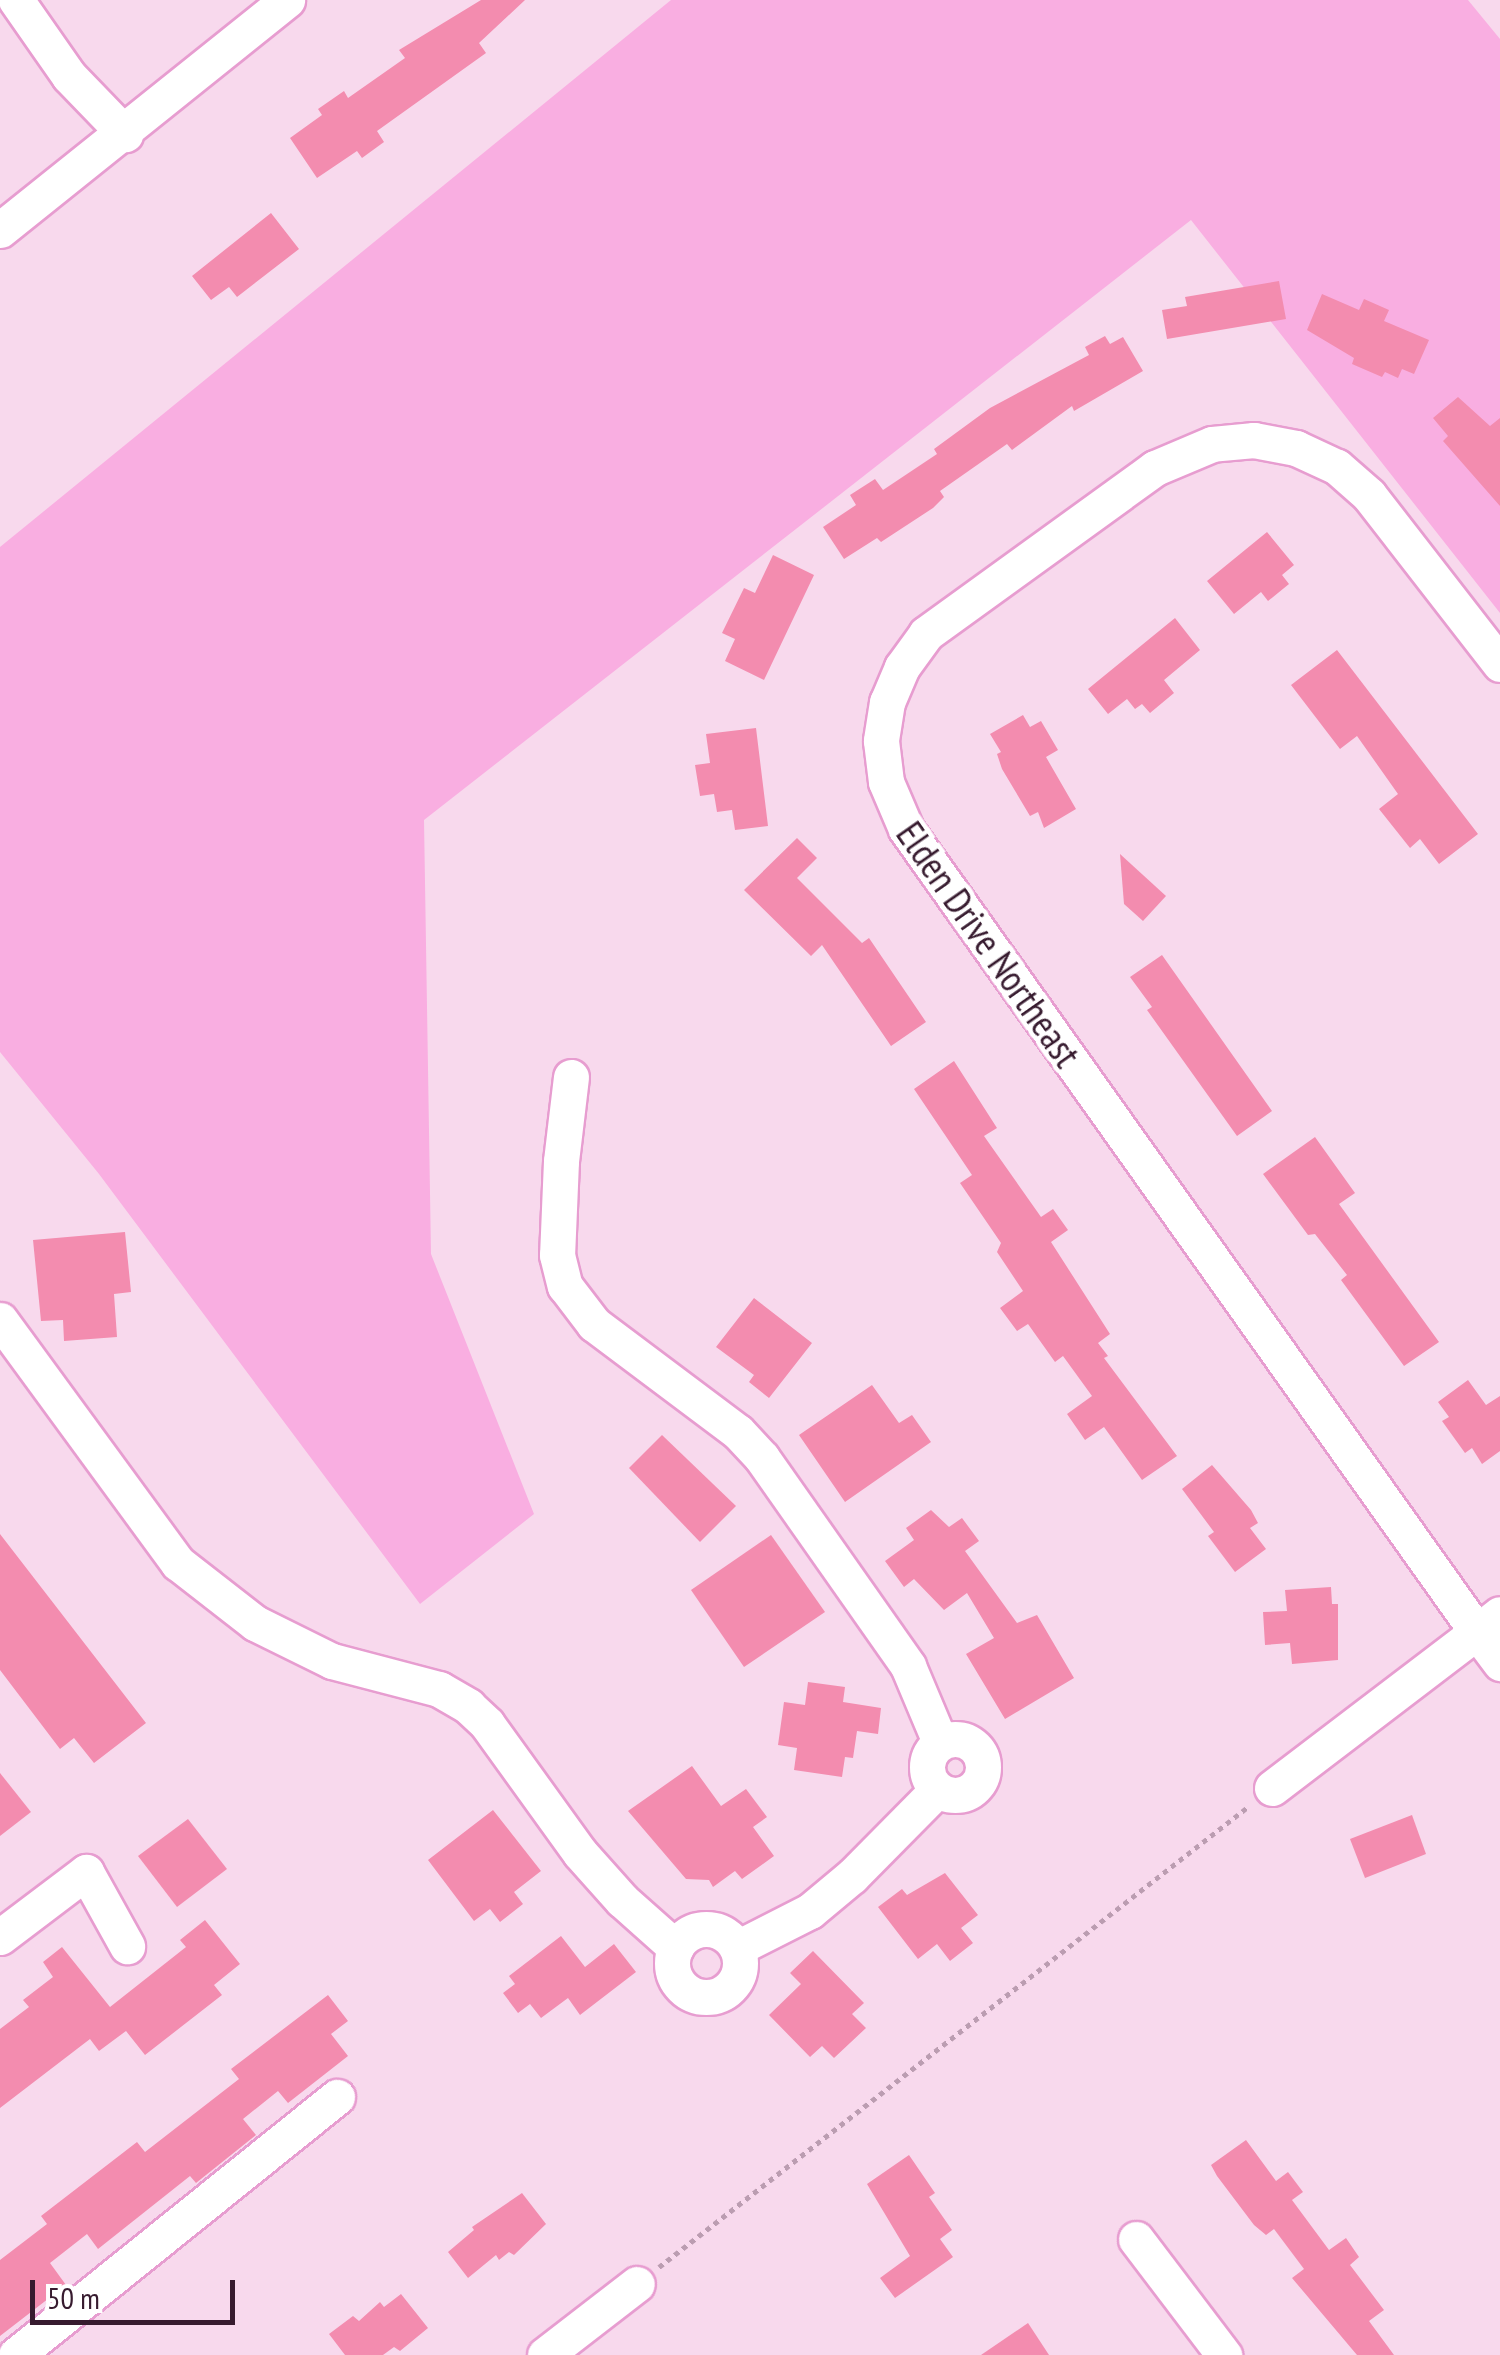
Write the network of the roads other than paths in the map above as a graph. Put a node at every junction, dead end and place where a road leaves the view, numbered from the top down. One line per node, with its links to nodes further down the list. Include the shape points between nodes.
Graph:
1 (16, 0): 3 (street, via 70,76)
2 (287, 0): 3 (street)
3 (125, 134): 4 (street)
4 (0, 230)
5 (1500, 664): 8 (street, Elden Drive Northeast, via 1369,495 1337,467 1296,448 1254,440 1212,444 1156,468 926,634 887,702 881,742 886,782 906,829)
6 (571, 1077): 10 (street, via 558,1255 565,1286 594,1324 738,1432 762,1458 908,1666)
7 (0, 1320): 15 (street, via 178,1562 270,1631 332,1662 438,1690 468,1706 580,1853)
8 (1489, 1623): 9 (street, Elden Drive Northeast); 11 (street)
9 (1500, 1663)
10 (940, 1742): 12 (street, via 927,1760); 12 (street, via 962,1739 983,1763 969,1792)
11 (1272, 1788)
12 (937, 1790): 16 (street, via 810,1911)
13 (0, 1937): 14 (street, via 86,1872)
14 (127, 1946)
15 (676, 1948): 16 (street, via 706,1929); 16 (street, via 672,1960 679,1983 688,1992 712,1996 738,1973)
16 (736, 1948)
17 (337, 2098): 20 (street)
18 (1136, 2238): 22 (street)
19 (636, 2284): 21 (street)
20 (16, 2355)
21 (545, 2355)
22 (1224, 2355)

